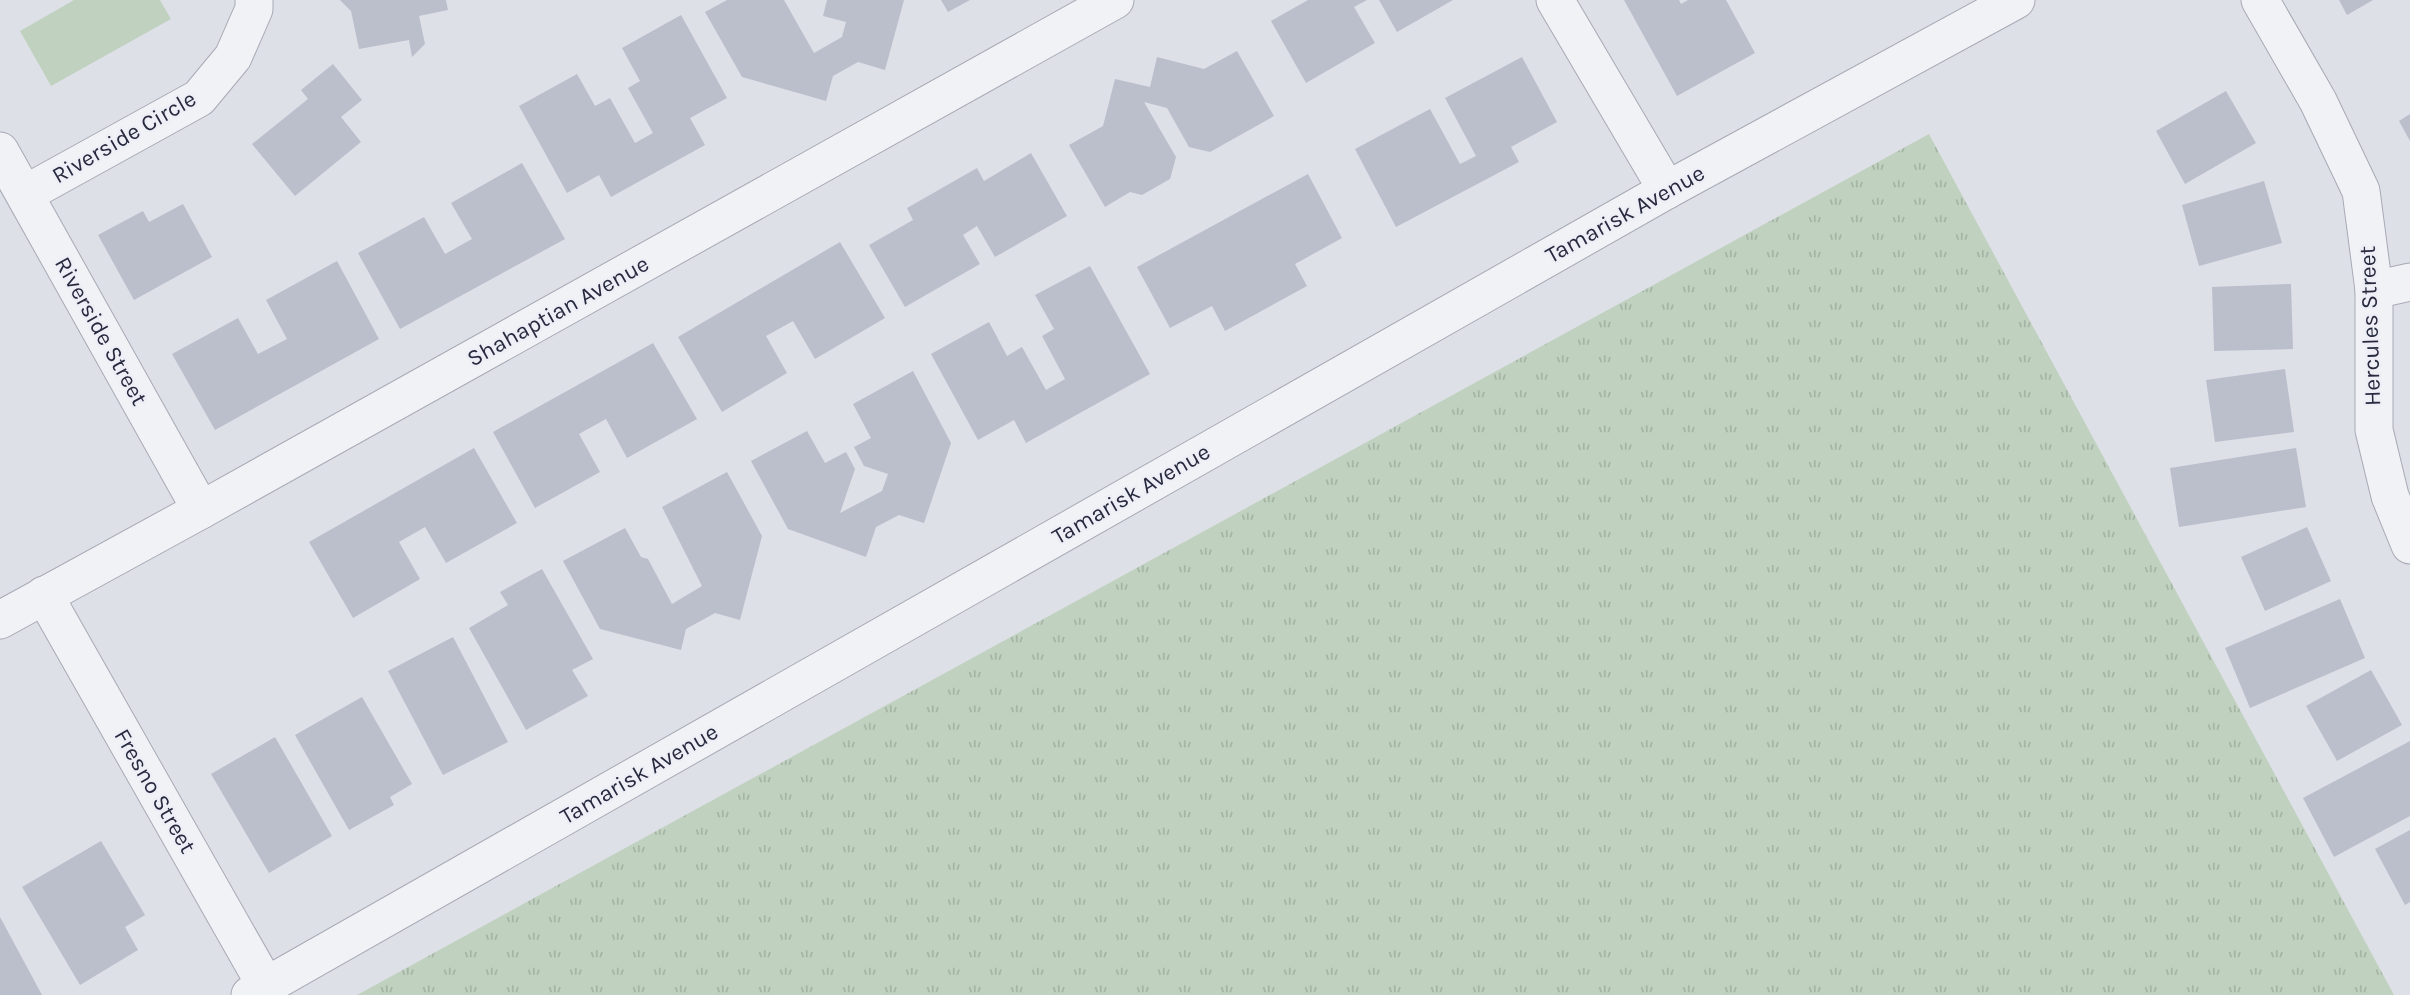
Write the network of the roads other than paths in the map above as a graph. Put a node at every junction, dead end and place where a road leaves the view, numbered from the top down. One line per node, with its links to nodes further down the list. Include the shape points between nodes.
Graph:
1 (254, 0): 8 (street, Riverside Circle, via 233,57 199,98)
2 (1115, 0): 11 (street, Shahaptian Avenue)
3 (1555, 0): 7 (street)
4 (2016, 0): 7 (street, Tamarisk Avenue)
5 (2260, 0): 10 (street, Hercules Street, via 2318,101 2361,191)
6 (0, 151): 8 (street, Riverside Street)
7 (1667, 190): 15 (street, Tamarisk Avenue)
8 (24, 194): 11 (street, Riverside Street)
9 (2410, 282): 10 (street)
10 (2374, 290): 12 (street, Hercules Street, via 2374,430 2390,496)
11 (201, 510): 13 (street, Shahaptian Avenue)
12 (2410, 545)
13 (44, 595): 14 (street, Shahaptian Avenue); 15 (street, Fresno Street)
14 (0, 620)
15 (258, 991)

